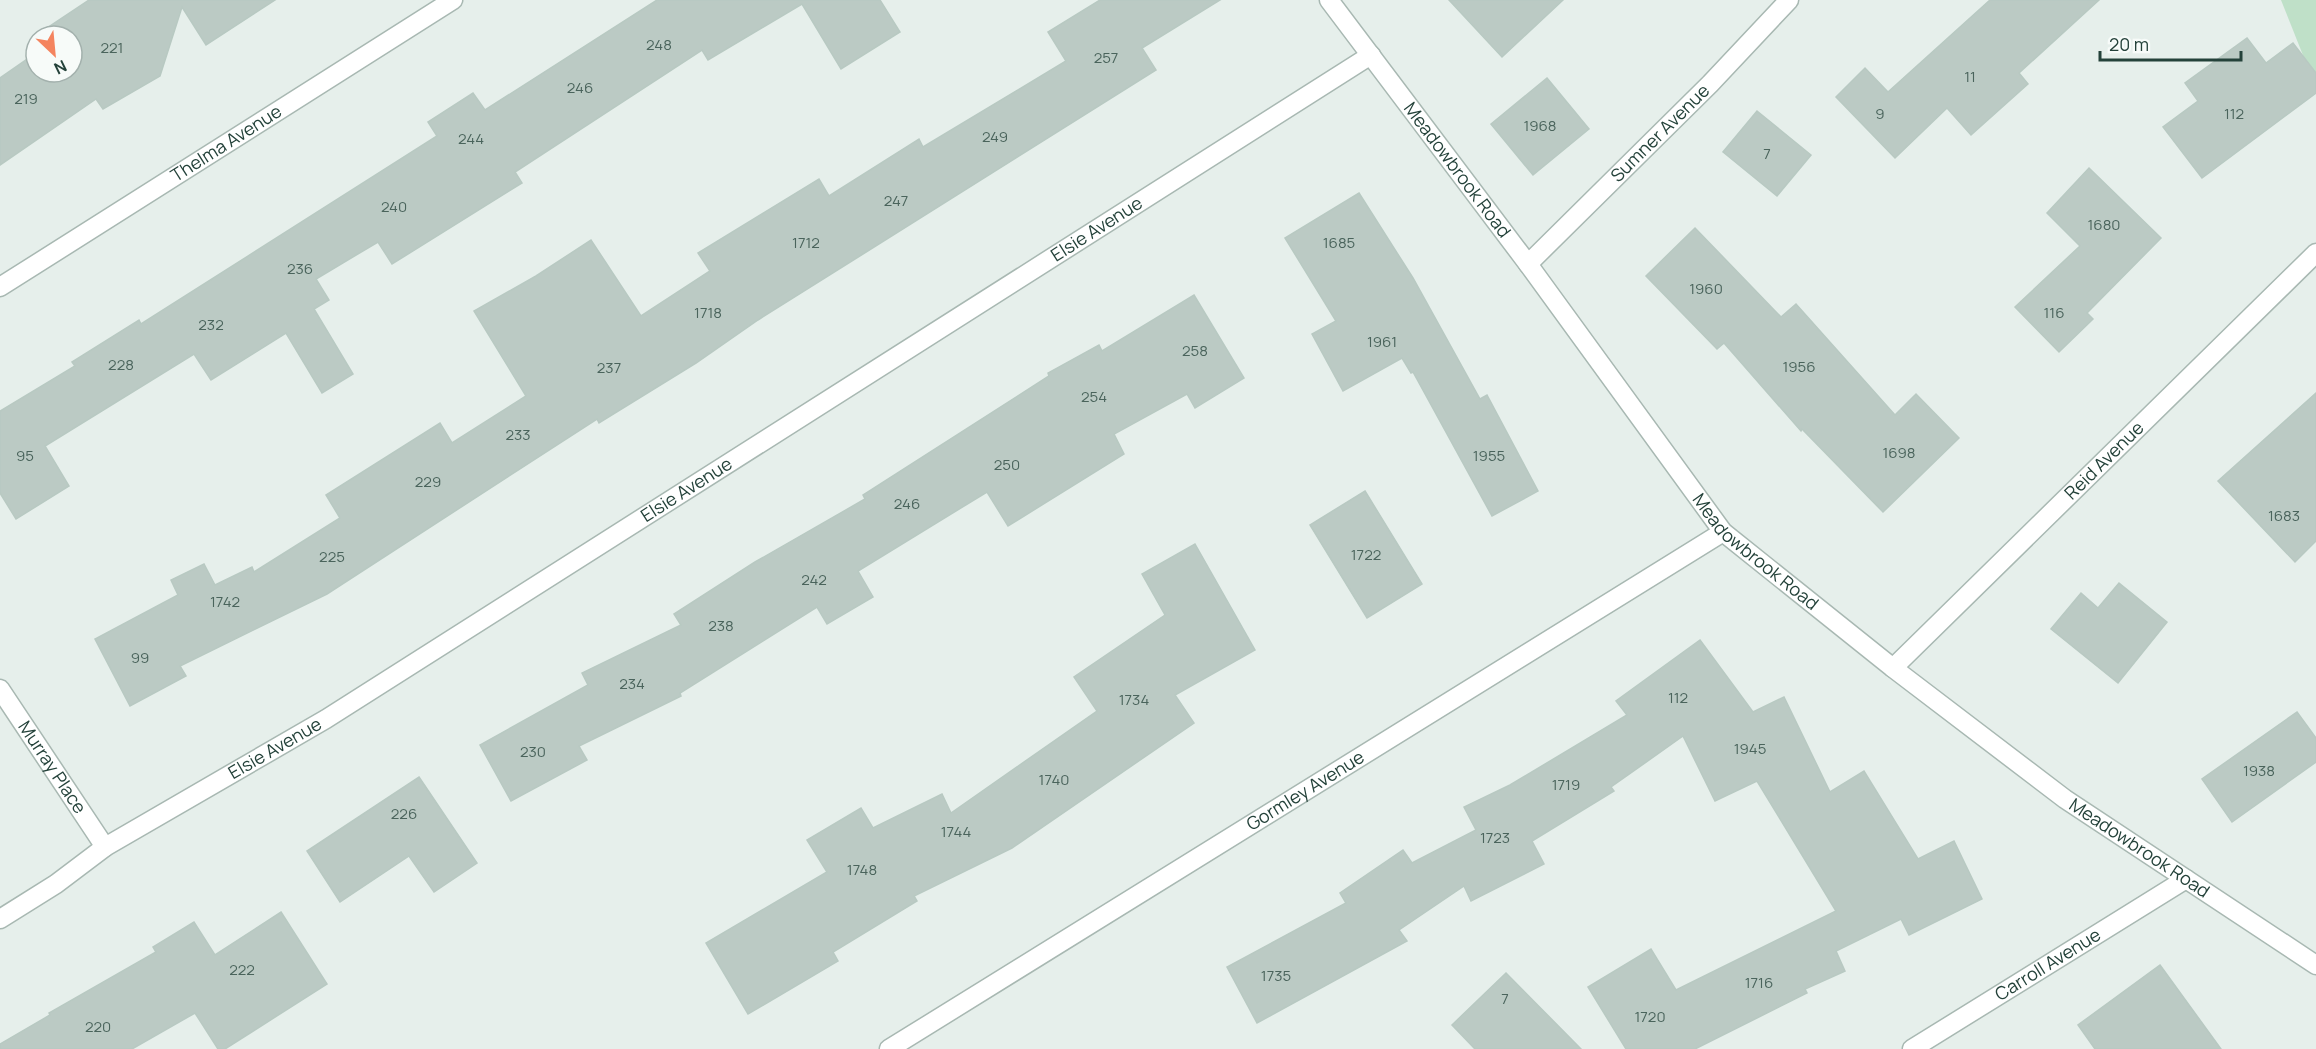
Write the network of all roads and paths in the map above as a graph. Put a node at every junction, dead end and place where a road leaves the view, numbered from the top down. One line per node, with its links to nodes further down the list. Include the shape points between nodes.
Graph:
1 (453, 0): 7 (street, Thelma Avenue)
2 (1329, 0): 4 (street, Meadowbrook Road)
3 (1789, 0): 6 (street, Sumner Avenue)
4 (1371, 55): 6 (street, Meadowbrook Road); 11 (street, Elsie Avenue, via 326,719)
5 (2316, 254): 9 (street, Reid Avenue)
6 (1528, 264): 8 (street, Meadowbrook Road)
7 (0, 287)
8 (1723, 532): 9 (street, Meadowbrook Road); 15 (street, Gormley Avenue)
9 (1893, 668): 12 (street, Meadowbrook Road, via 2066,799)
10 (0, 689): 11 (street, Murray Place)
11 (105, 847): 13 (street, Elsie Avenue)
12 (2186, 879): 14 (street, Meadowbrook Road); 16 (street, Carroll Avenue)
13 (0, 919)
14 (2316, 965)
15 (896, 1047)
16 (1912, 1049)

